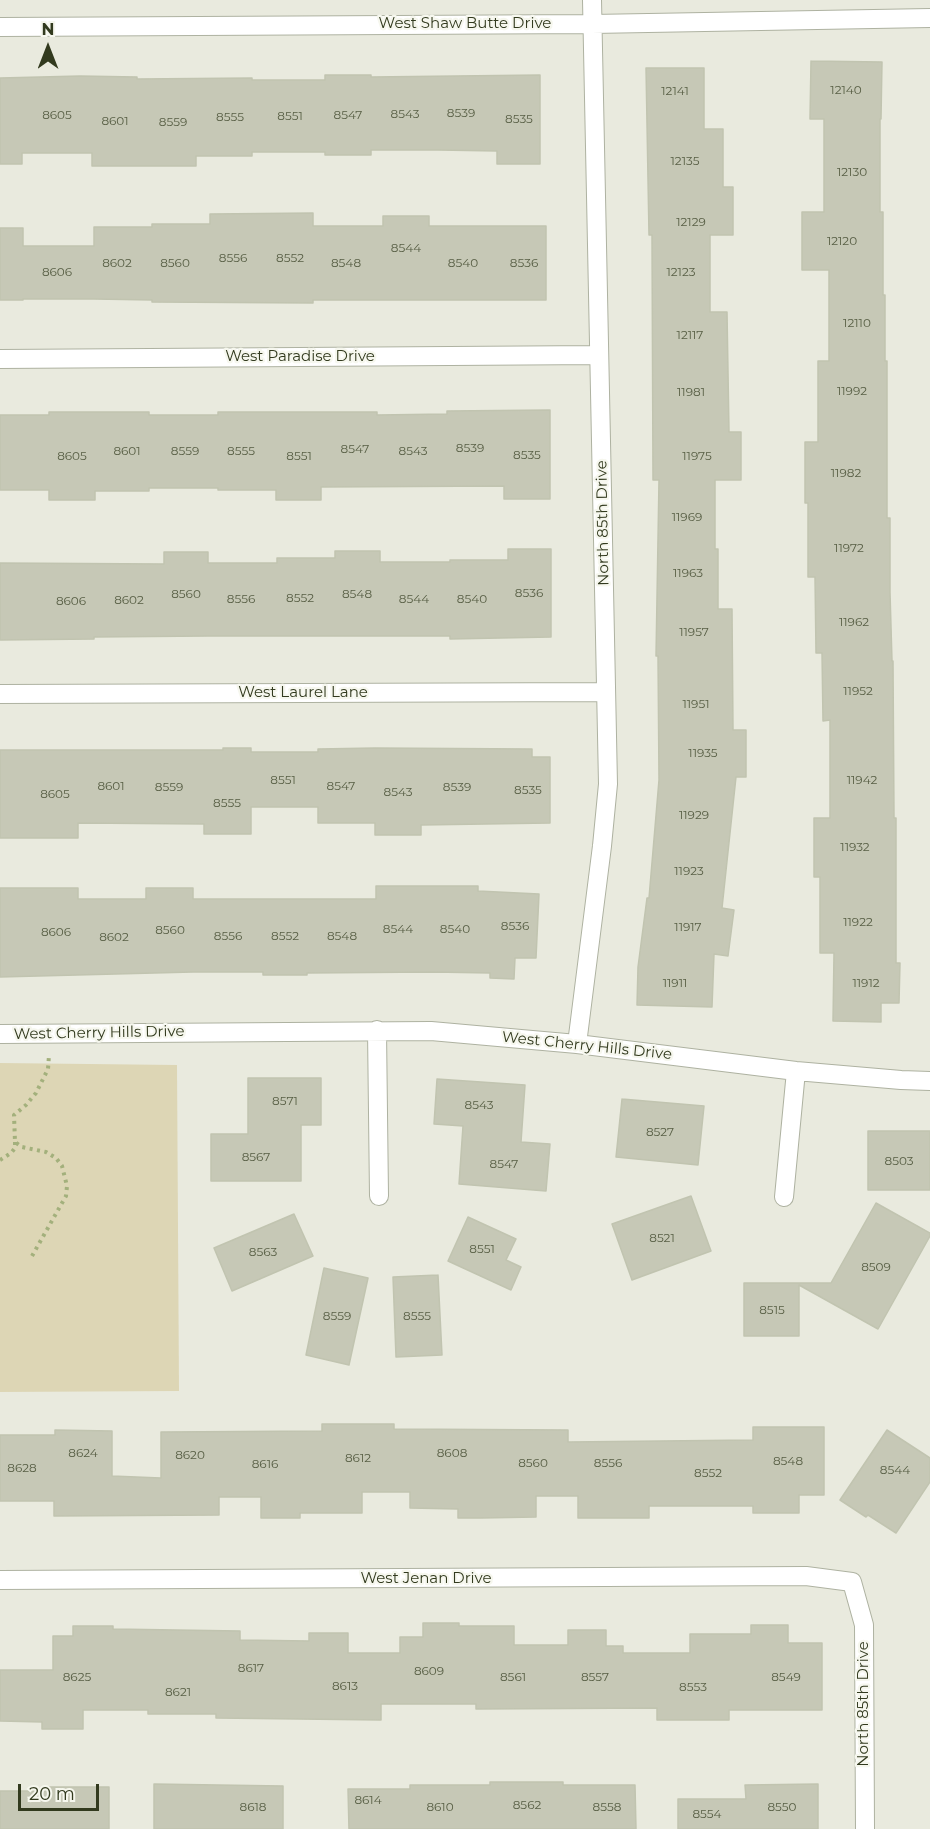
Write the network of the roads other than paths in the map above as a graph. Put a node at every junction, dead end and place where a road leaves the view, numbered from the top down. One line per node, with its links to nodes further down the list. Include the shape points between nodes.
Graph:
1 (591, 0): 3 (street, North 85th Drive)
2 (930, 18): 3 (street, West Shaw Butte Drive)
3 (592, 24): 4 (street, West Shaw Butte Drive); 5 (street, North 85th Drive)
4 (0, 27)
5 (599, 355): 6 (street, West Paradise Drive); 7 (street, North 85th Drive)
6 (0, 359)
7 (606, 692): 8 (street, West Laurel Lane); 11 (street, North 85th Drive, via 607,810)
8 (0, 694)
9 (377, 1030): 10 (street, West Cherry Hills Drive); 11 (street, West Cherry Hills Drive, via 479,1034); 14 (street)
10 (0, 1034)
11 (577, 1044): 12 (street, West Cherry Hills Drive)
12 (795, 1071): 13 (street, West Cherry Hills Drive); 15 (street)
13 (930, 1081)
14 (379, 1196)
15 (784, 1197)
16 (0, 1580): 17 (street, West Jenan Drive, via 806,1576)
17 (852, 1582): 18 (street, North 85th Drive, via 864,1625)
18 (865, 1829)

